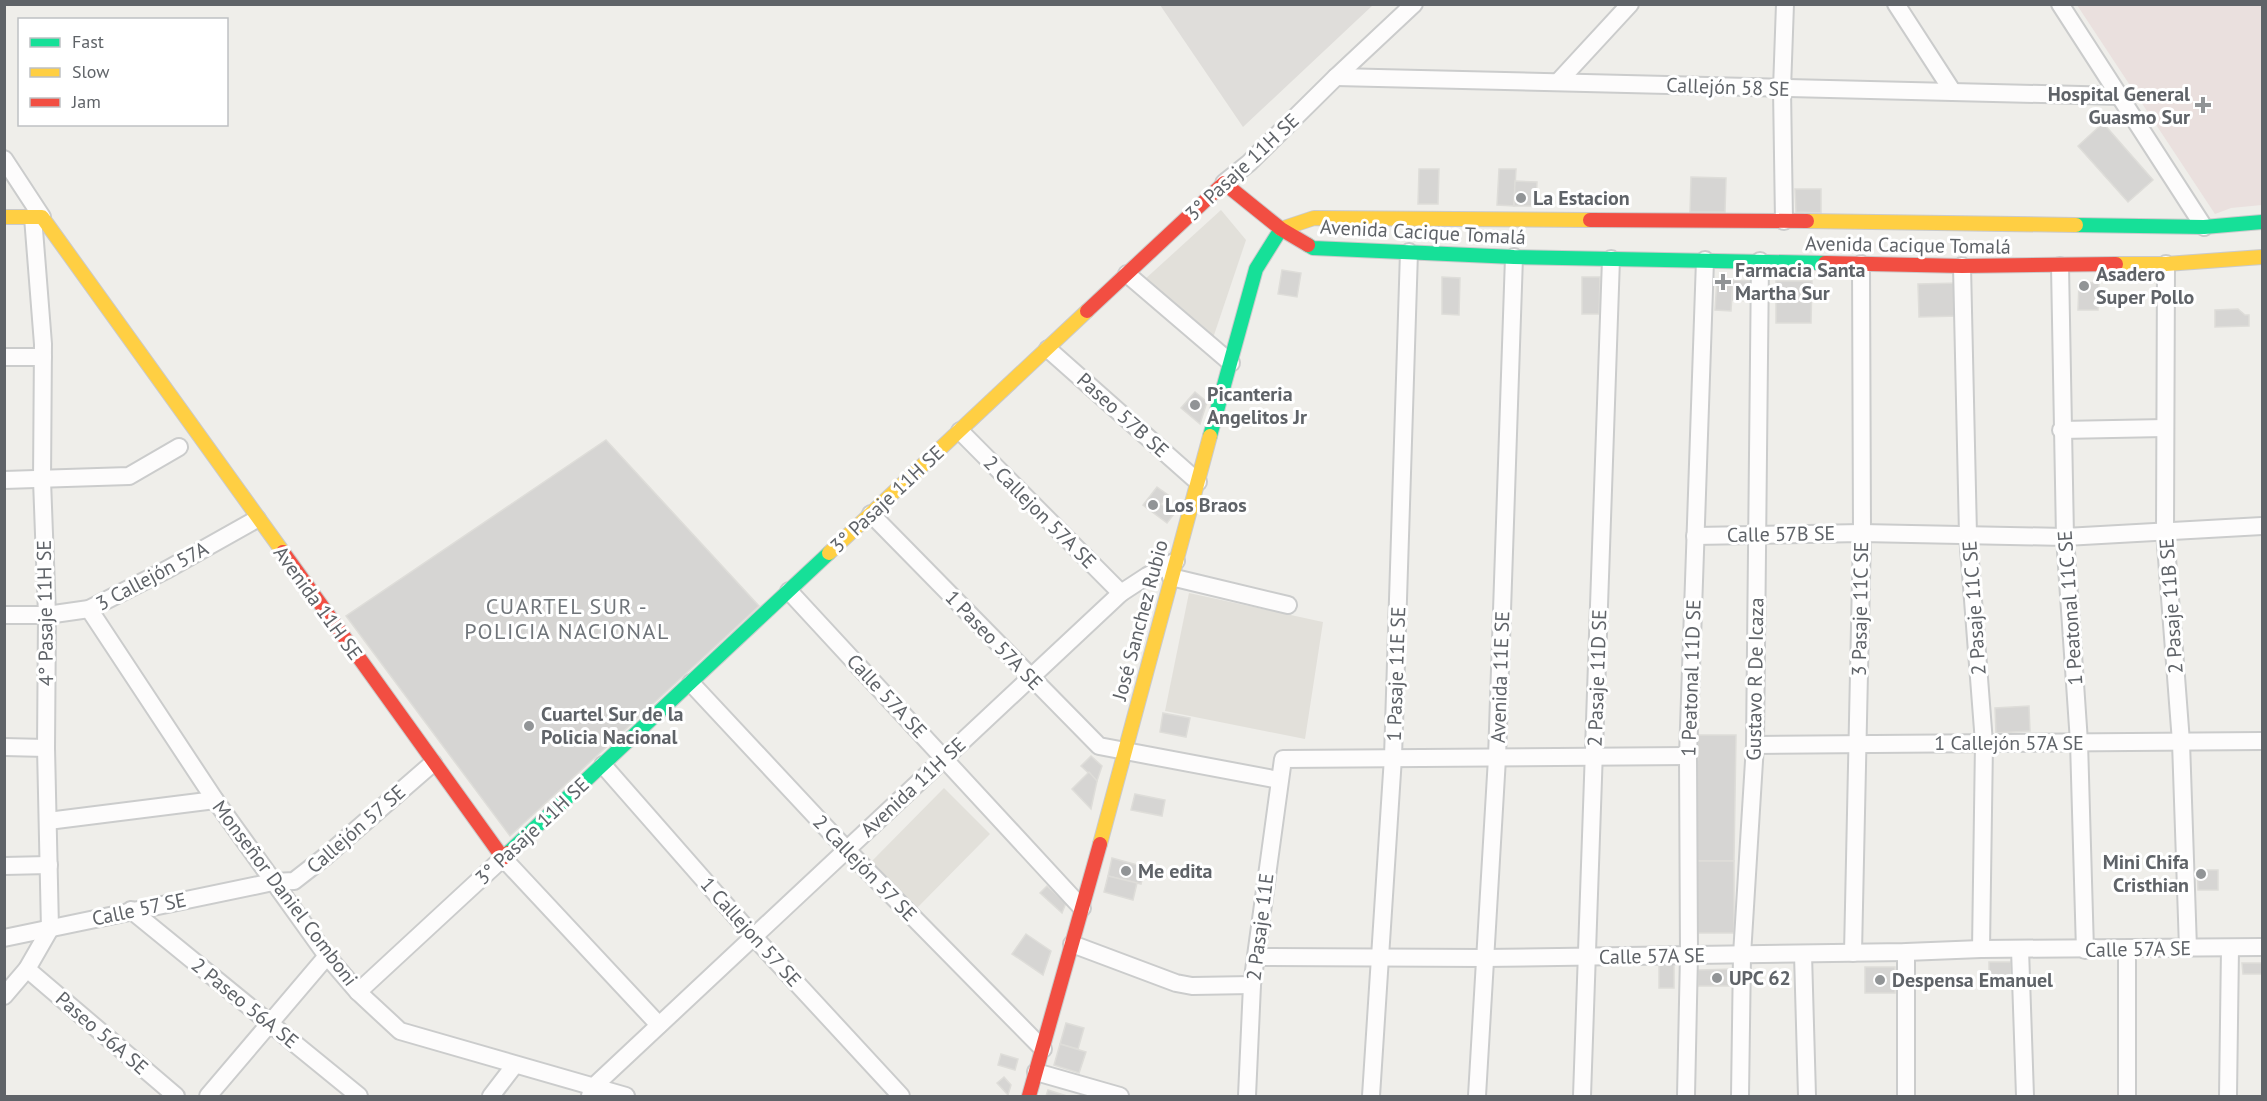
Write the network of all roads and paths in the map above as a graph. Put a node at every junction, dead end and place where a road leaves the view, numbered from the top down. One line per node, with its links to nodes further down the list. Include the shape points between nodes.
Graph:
1 (1414, 4): 6 (street, 3° Pasaje 11H SE)
2 (1630, 4): 7 (street)
3 (1785, 4): 8 (street)
4 (1896, 4): 9 (street)
5 (2060, 4): 10 (street)
6 (1336, 77): 7 (street, Callejón 58 SE); 12 (street, 3° Pasaje 11H SE, via 1249,164)
7 (1558, 82): 8 (street, Callejón 58 SE)
8 (1782, 89): 9 (street, Callejón 58 SE); 15 (street)
9 (1953, 92): 10 (street, Callejón 58 SE)
10 (2120, 96): 17 (street)
11 (4, 159): 14 (street, Avenida 11H SE)
12 (1224, 183): 18 (main road); 29 (main road, 3° Pasaje 11H SE)
13 (4, 217): 14 (main road)
14 (37, 217): 32 (street, 4° Pasaje 11H SE); 42 (main road, Avenida 11H SE)
15 (1784, 221): 17 (main road, Avenida Cacique Tomalá); 18 (main road, Avenida Cacique Tomalá, via 1314,218)
16 (2262, 222): 17 (main road, Avenida Cacique Tomalá)
17 (2204, 227)
18 (1281, 229): 19 (main road, Avenida Cacique Tomalá, via 1313,248); 33 (main road, José Sanchez Rubio, via 1256,269)
19 (1409, 252): 20 (main road, Avenida Cacique Tomalá); 70 (street, 1 Pasaje 11E SE)
20 (1514, 257): 22 (main road, Avenida Cacique Tomalá); 71 (street, Avenida 11E SE)
21 (2262, 257): 26 (main road, Avenida Cacique Tomalá)
22 (1611, 259): 23 (main road, Avenida Cacique Tomalá); 68 (street, 2 Pasaje 11D SE)
23 (1705, 260): 24 (main road, Avenida Cacique Tomalá); 48 (street, 1 Peatonal 11D SE)
24 (1760, 261): 25 (main road, Avenida Cacique Tomalá); 46 (street, Gustavo R De Icaza)
25 (1861, 264): 27 (main road, Avenida Cacique Tomalá); 45 (street, 3 Pasaje 11C SE)
26 (2166, 264): 28 (main road, Avenida Cacique Tomalá); 34 (street, 2 Pasaje 11B SE)
27 (1962, 266): 28 (main road, Avenida Cacique Tomalá); 47 (street, 2 Pasaje 11C SE)
28 (2060, 266): 35 (street, 1 Peatonal 11C SE)
29 (1127, 274): 30 (main road, 3° Pasaje 11H SE); 33 (street)
30 (1048, 349): 36 (main road, 3° Pasaje 11H SE); 40 (street, Paseo 57B SE)
31 (4, 357): 32 (street)
32 (43, 357): 39 (street, 4° Pasaje 11H SE)
33 (1231, 363): 40 (main road, José Sanchez Rubio)
34 (2165, 428): 35 (street); 44 (street, 2 Pasaje 11B SE)
35 (2061, 430): 49 (street, 1 Peatonal 11C SE)
36 (960, 431): 41 (main road, 3° Pasaje 11H SE); 52 (street, 2 Callejon 57A SE)
37 (179, 447): 39 (street, via 129,476)
38 (4, 480): 39 (street)
39 (42, 480): 56 (street, 4° Pasaje 11H SE)
40 (1198, 482): 50 (main road, José Sanchez Rubio)
41 (872, 514): 51 (main road, 3° Pasaje 11H SE); 57 (street, 1 Paseo 57A SE)
42 (257, 519): 54 (street, 3 Callejón 57A); 73 (main road, Avenida 11H SE)
43 (2262, 526): 44 (street, Calle 57B SE)
44 (2165, 532): 49 (street, Calle 57B SE); 61 (street, 2 Pasaje 11B SE)
45 (1862, 533): 46 (street, Calle 57B SE); 47 (street, Calle 57B SE); 63 (street, 3 Pasaje 11C SE)
46 (1757, 535): 48 (street, Calle 57B SE); 64 (street, Gustavo R De Icaza)
47 (1968, 535): 49 (street, Calle 57B SE); 62 (street, 2 Pasaje 11C SE)
48 (1695, 536): 69 (street, 1 Peatonal 11D SE)
49 (2065, 537): 60 (street, 1 Peatonal 11C SE)
50 (1173, 569): 52 (street, Avenida 11H SE, via 1147,576); 53 (street); 67 (main road, José Sanchez Rubio)
51 (789, 591): 58 (main road, 3° Pasaje 11H SE); 72 (street, Calle 57A SE)
52 (1121, 593): 57 (street, Avenida 11H SE)
53 (1288, 605)
54 (89, 609): 56 (street, 3 Callejón 57A); 76 (street, Monseñor Daniel Comboni)
55 (4, 615): 56 (street, 3 Callejón 57A)
56 (47, 615): 66 (street, 4° Pasaje 11H SE)
57 (1030, 678): 67 (street, 1 Paseo 57A SE, via 1099,746); 72 (street, Avenida 11H SE)
58 (691, 682): 74 (main road, 3° Pasaje 11H SE); 78 (street, 2 Callejón 57 SE)
59 (2262, 741): 61 (street, 1 Callejón 57A SE)
60 (2079, 742): 61 (street, 1 Callejón 57A SE); 62 (street, 1 Callejón 57A SE); 95 (street, 1 Peatonal 11C SE)
61 (2181, 742): 90 (street, 2 Pasaje 11B SE)
62 (1984, 743): 63 (street, 1 Callejón 57A SE); 92 (street, 2 Pasaje 11C SE)
63 (1857, 744): 64 (street, 1 Callejón 57A SE); 97 (street, 3 Pasaje 11C SE)
64 (1755, 745): 101 (street, Gustavo R De Icaza)
65 (4, 747): 66 (street)
66 (46, 748): 77 (street, 4° Pasaje 11H SE)
67 (1126, 752): 75 (street); 83 (main road, José Sanchez Rubio)
68 (1594, 756): 69 (street); 71 (street); 103 (street, 2 Pasaje 11D SE)
69 (1688, 756): 100 (street, 1 Peatonal 11D SE)
70 (1393, 757): 71 (street); 75 (street, 2 Pasaje 11E, via 1283,759); 104 (street, 1 Pasaje 11E SE)
71 (1497, 758): 105 (street, Avenida 11E SE)
72 (944, 759): 78 (street, Avenida 11H SE); 83 (street, Calle 57A SE)
73 (433, 763): 79 (main road, Avenida 11H SE); 82 (street, Callejón 57 SE, via 294,881)
74 (603, 765): 79 (main road, 3° Pasaje 11H SE); 86 (street, 1 Callejon 57 SE)
75 (1279, 780): 102 (street, 2 Pasaje 11E)
76 (215, 800): 77 (street); 82 (street, Monseñor Daniel Comboni)
77 (48, 821): 80 (street, 4° Pasaje 11H SE)
78 (846, 850): 86 (street, Avenida 11H SE); 112 (street, 2 Callejón 57 SE)
79 (503, 858): 108 (street, 3° Pasaje 11H SE); 111 (street, Avenida 11H SE)
80 (49, 865): 81 (street); 85 (street, 4° Pasaje 11H SE)
81 (4, 866)
82 (273, 882): 84 (street, Calle 57 SE); 99 (street, Monseñor Daniel Comboni)
83 (1082, 908): 88 (main road, José Sanchez Rubio)
84 (131, 910): 85 (street, Calle 57 SE); 110 (street, 2 Paseo 56A SE)
85 (50, 929): 87 (street, Calle 57 SE); 106 (street)
86 (754, 937): 111 (street, Avenida 11H SE); 121 (street, 1 Callejon 57 SE)
87 (4, 938)
88 (1072, 944): 107 (street, via 1176,983); 112 (main road, José Sanchez Rubio)
89 (2262, 947): 91 (street, Calle 57A SE)
90 (2188, 948): 91 (street, Calle 57A SE); 93 (street, Calle 57A SE)
91 (2230, 948): 134 (street)
92 (1981, 949): 94 (street, Calle 57A SE); 96 (street, Calle 57A SE)
93 (2127, 949): 95 (street, Calle 57A SE); 133 (street)
94 (2020, 950): 95 (street, Calle 57A SE); 132 (street)
95 (2085, 950)
96 (1906, 952): 97 (street, Calle 57A SE); 131 (street)
97 (1853, 953): 98 (street, Calle 57A SE)
98 (1803, 954): 101 (street, Calle 57A SE); 130 (street)
99 (327, 956): 108 (street, Monseñor Daniel Comboni); 110 (street)
100 (1689, 956): 101 (street, Calle 57A SE); 103 (street, Calle 57A SE); 128 (street, 1 Peatonal 11D SE)
101 (1742, 956): 129 (street, Gustavo R De Icaza)
102 (1257, 957): 104 (street, Calle 57A SE); 107 (street, 2 Pasaje 11E)
103 (1587, 957): 105 (street, Calle 57A SE); 127 (street, 2 Pasaje 11D SE)
104 (1380, 958): 105 (street, Calle 57A SE); 125 (street, 1 Pasaje 11E SE)
105 (1484, 958): 126 (street, Avenida 11E SE)
106 (27, 969): 109 (street); 116 (street, Paseo 56A SE)
107 (1252, 985): 124 (street, 2 Pasaje 11E)
108 (358, 992): 113 (street, Monseñor Daniel Comboni, via 400,1031)
109 (4, 996)
110 (270, 1023): 117 (street); 118 (street, 2 Paseo 56A SE)
111 (659, 1025): 115 (street, Avenida 11H SE)
112 (1042, 1049): 114 (main road, José Sanchez Rubio)
113 (514, 1066): 115 (street, Monseñor Daniel Comboni); 119 (street)
114 (1036, 1072): 122 (main road, José Sanchez Rubio); 123 (street)
115 (591, 1092): 120 (street, Monseñor Daniel Comboni)
116 (176, 1096)
117 (208, 1096)
118 (359, 1096)
119 (491, 1096)
120 (626, 1096)
121 (901, 1096)
122 (1029, 1096)
123 (1120, 1096)
124 (1247, 1096)
125 (1371, 1096)
126 (1477, 1096)
127 (1582, 1096)
128 (1686, 1096)
129 (1740, 1096)
130 (1807, 1096)
131 (1906, 1096)
132 (2025, 1096)
133 (2127, 1096)
134 (2228, 1096)

